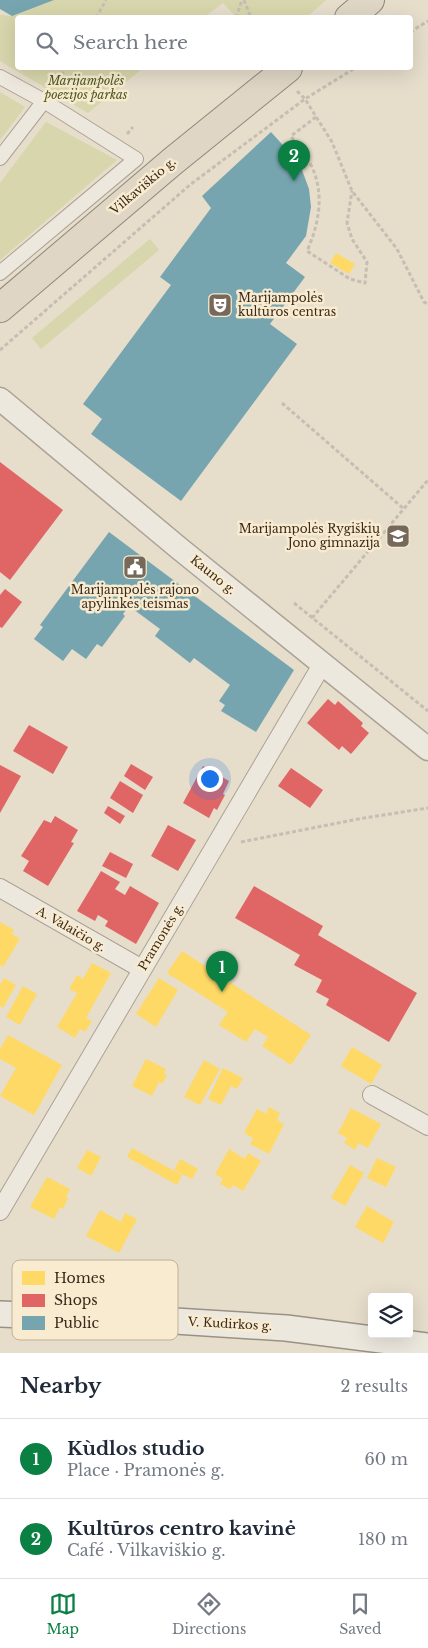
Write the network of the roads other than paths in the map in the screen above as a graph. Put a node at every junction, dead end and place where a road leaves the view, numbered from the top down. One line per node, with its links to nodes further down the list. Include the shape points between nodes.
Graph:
1 (370, 0): 2 (highway)
2 (352, 15)
3 (285, 71): 8 (highway, Vilkaviškio g.)
4 (0, 76): 5 (street)
5 (44, 101): 6 (street); 7 (street, via 136,159)
6 (0, 158)
7 (0, 274)
8 (0, 308)
9 (0, 399): 10 (street, Kauno g.)
10 (322, 663): 11 (street, Kauno g.); 13 (street, Pramonės g.)
11 (428, 749)
12 (0, 888): 13 (street, A. Valaičio g.)
13 (142, 969): 16 (street, Pramonės g.)
14 (372, 1095): 15 (street)
15 (428, 1126)
16 (0, 1211)
17 (178, 1321): 18 (main road, V. Kudirkos g., via 286,1328)
18 (428, 1346)

